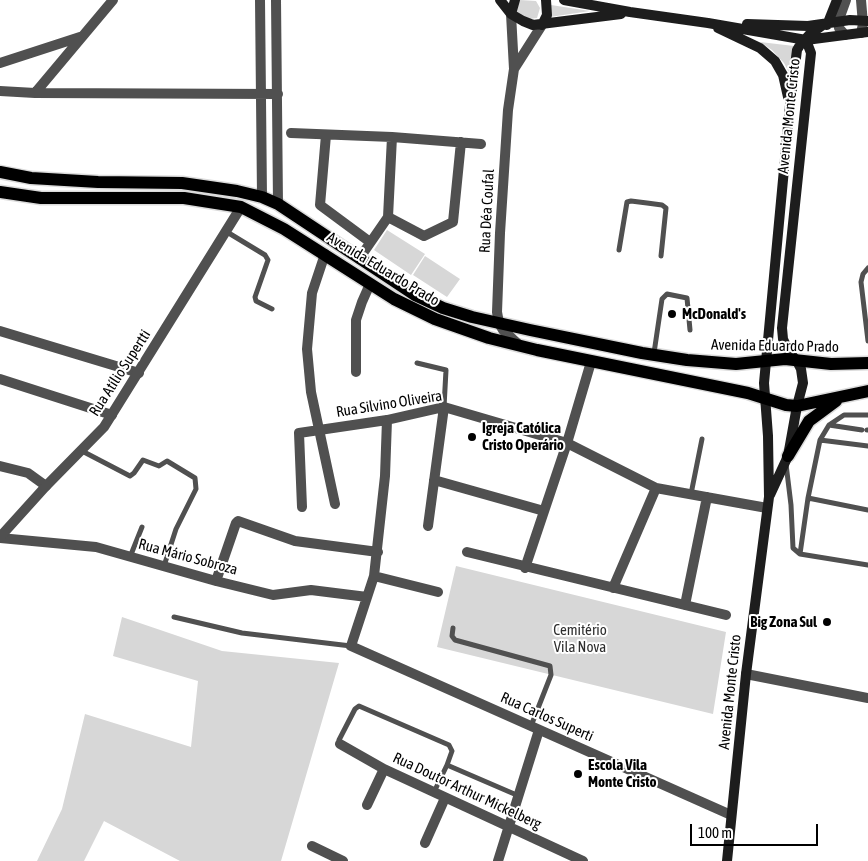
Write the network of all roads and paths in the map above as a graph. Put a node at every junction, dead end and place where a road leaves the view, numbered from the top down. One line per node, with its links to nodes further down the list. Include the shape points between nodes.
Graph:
1 (113, 0): 21 (street)
2 (260, 0): 28 (street)
3 (276, 0): 27 (street)
4 (500, 0): 12 (main road)
5 (514, 0): 12 (main road, Rua Déa Coufal)
6 (546, 0): 17 (main road, Rua Déa Coufal, via 547,14)
7 (564, 0): 11 (main road)
8 (837, 0): 18 (main road)
9 (846, 0): 14 (street)
10 (861, 0): 13 (street)
11 (630, 12): 15 (main road); 17 (main road)
12 (511, 14): 17 (main road, via 533,25); 24 (street, Rua Déa Coufal)
13 (865, 20): 14 (main road); 19 (street)
14 (838, 22): 18 (main road); 20 (street)
15 (708, 23): 16 (main road); 22 (main road); 29 (main road, via 760,48 775,61 783,74)
16 (754, 24): 18 (main road); 22 (main road, via 791,32)
17 (542, 25): 24 (street, Rua Déa Coufal)
18 (825, 25): 22 (main road)
19 (864, 33): 20 (main road)
20 (845, 34): 22 (main road)
21 (84, 36): 23 (street); 26 (street)
22 (806, 40): 29 (main road, Avenida Monte Cristo, via 797,50); 58 (main road, Avenida Monte Cristo, via 811,53 782,328 783,339)
23 (0, 64)
24 (514, 69): 52 (street, Rua Déa Coufal, via 508,110 500,234 497,312)
25 (0, 91): 26 (street)
26 (34, 93): 28 (street)
27 (278, 94): 28 (street); 40 (street)
28 (260, 95): 39 (street)
29 (790, 104): 60 (main road, Avenida Monte Cristo)
30 (291, 133): 31 (street)
31 (326, 135): 32 (street); 44 (street, via 320,205)
32 (392, 137): 33 (street); 42 (street)
33 (461, 142): 34 (street); 42 (street, via 453,222 424,236)
34 (482, 144)
35 (0, 172): 36 (main road, Avenida Eduardo Prado)
36 (27, 178): 38 (main road); 39 (main road, Avenida Eduardo Prado, via 182,183)
37 (0, 192): 38 (main road, Avenida Eduardo Prado)
38 (25, 196): 41 (main road, Avenida Eduardo Prado, via 184,198)
39 (262, 197): 40 (main road, Avenida Eduardo Prado)
40 (278, 204): 48 (main road, Avenida Eduardo Prado)
41 (241, 208): 43 (street, Rua Atílio Supertti); 46 (main road, Avenida Eduardo Prado)
42 (388, 217): 44 (street)
43 (227, 232): 51 (lane, via 268,260 255,297 256,301); 64 (street, Rua Atílio Supertti)
44 (369, 244): 48 (street)
45 (620, 250): 47 (lane, via 627,202 662,204 666,210)
46 (325, 254): 50 (main road, Avenida Eduardo Prado); 77 (street, via 312,292 307,349)
47 (661, 256)
48 (359, 258): 52 (main road, Avenida Eduardo Prado, via 415,295 443,308)
49 (868, 268): 55 (lane, via 861,282)
50 (370, 284): 56 (main road, Avenida Eduardo Prado, via 434,319); 63 (street, via 356,320)
51 (272, 309)
52 (500, 323): 56 (street); 57 (main road, Avenida Eduardo Prado)
53 (690, 330): 57 (lane, via 687,298 667,294 662,299)
54 (0, 331): 64 (street)
55 (868, 342)
56 (522, 347): 59 (main road, Avenida Eduardo Prado)
57 (654, 355): 60 (main road, Avenida Eduardo Prado, via 736,364)
58 (797, 361): 60 (main road, Avenida Eduardo Prado); 62 (main road, Avenida Eduardo Prado); 70 (main road, Avenida Monte Cristo, via 804,383)
59 (591, 362): 68 (main road, Avenida Eduardo Prado); 81 (street)
60 (767, 362): 68 (main road, Avenida Monte Cristo)
61 (417, 363): 69 (lane, via 446,370)
62 (868, 363)
63 (356, 372)
64 (138, 373): 71 (street, Rua Atílio Supertti)
65 (0, 379): 71 (street)
66 (868, 391): 67 (main road, Avenida Eduardo Prado)
67 (840, 398): 70 (main road, Avenida Eduardo Prado); 84 (main road, via 809,422)
68 (766, 399): 70 (main road, Avenida Eduardo Prado); 91 (main road, Avenida Monte Cristo)
69 (444, 406): 74 (street, Rua Silvino Oliveira); 81 (street, Rua Silvino Oliveira); 86 (street)
70 (797, 406): 84 (main road, Avenida Monte Cristo)
71 (112, 415): 83 (street, Rua Atílio Supertti)
72 (844, 415): 73 (lane); 75 (lane); 76 (lane)
73 (868, 415)
74 (387, 420): 77 (street, Rua Silvino Oliveira); 101 (street)
75 (829, 425): 76 (lane); 80 (lane)
76 (841, 426): 78 (lane)
77 (319, 430): 93 (street); 94 (street, Rua Silvino Oliveira, via 299,433)
78 (865, 430)
79 (702, 439): 89 (lane)
80 (820, 440): 82 (lane); 92 (lane)
81 (567, 442): 88 (street, Rua Silvino Oliveira); 97 (street)
82 (868, 446)
83 (82, 450): 87 (street, Rua Atílio Supertti); 106 (lane, via 130,476 143,460 159,466 167,460 195,478 196,489 176,530)
84 (787, 459): 91 (main road, Avenida Monte Cristo); 103 (lane, via 793,548)
85 (0, 466): 87 (street, via 28,474)
86 (434, 480): 97 (street); 98 (street)
87 (46, 486): 100 (street, Rua Atílio Supertti)
88 (656, 488): 89 (street, Rua Silvino Oliveira); 110 (street)
89 (691, 494): 90 (street, Rua Silvino Oliveira)
90 (707, 497): 95 (street, Rua Silvino Oliveira); 113 (street)
91 (769, 497): 95 (main road, Avenida Monte Cristo)
92 (808, 498): 96 (lane); 103 (lane)
93 (335, 504)
94 (302, 507)
95 (767, 508): 118 (main road, Avenida Monte Cristo)
96 (868, 510)
97 (544, 511): 107 (street)
98 (428, 526)
99 (142, 527): 104 (lane)
100 (0, 537): 104 (street, Rua Mário Sobroza, via 96,547)
101 (378, 552): 108 (street); 109 (street, via 295,541 237,521)
102 (467, 552): 107 (street)
103 (800, 554): 105 (lane)
104 (130, 557): 106 (street, Rua Mário Sobroza)
105 (868, 565)
106 (164, 566): 109 (street, Rua Mário Sobroza)
107 (525, 568): 110 (street)
108 (374, 576): 111 (street); 112 (street)
109 (216, 581): 112 (street, Rua Mário Sobroza, via 273,595 310,590)
110 (613, 588): 113 (street)
111 (438, 592)
112 (367, 597): 117 (street)
113 (685, 605): 114 (street)
114 (726, 615)
115 (174, 617): 117 (lane, via 242,633)
116 (453, 628): 120 (lane, via 455,640 550,666 551,675)
117 (351, 646): 120 (street, Rua Carlos Superti)
118 (746, 674): 119 (street); 128 (main road, Avenida Monte Cristo)
119 (868, 698)
120 (535, 728): 125 (street); 128 (street, Rua Carlos Superti)
121 (340, 744): 122 (lane, via 355,709 362,706 449,745 452,751); 123 (street, Rua Doutor Arthur Mickelberg)
122 (447, 764): 124 (lane); 125 (lane)
123 (384, 769): 124 (street, Rua Doutor Arthur Mickelberg); 127 (street)
124 (433, 792): 126 (street, Rua Doutor Arthur Mickelberg)
125 (519, 796): 129 (street)
126 (445, 798): 129 (street, Rua Doutor Arthur Mickelberg); 130 (street)
127 (367, 805)
128 (731, 815): 135 (main road, Avenida Monte Cristo)
129 (508, 826): 132 (street, Rua Doutor Arthur Mickelberg); 134 (street)
130 (425, 843)
131 (312, 846): 133 (street)
132 (579, 860)
133 (343, 861)
134 (498, 861)
135 (728, 861)

